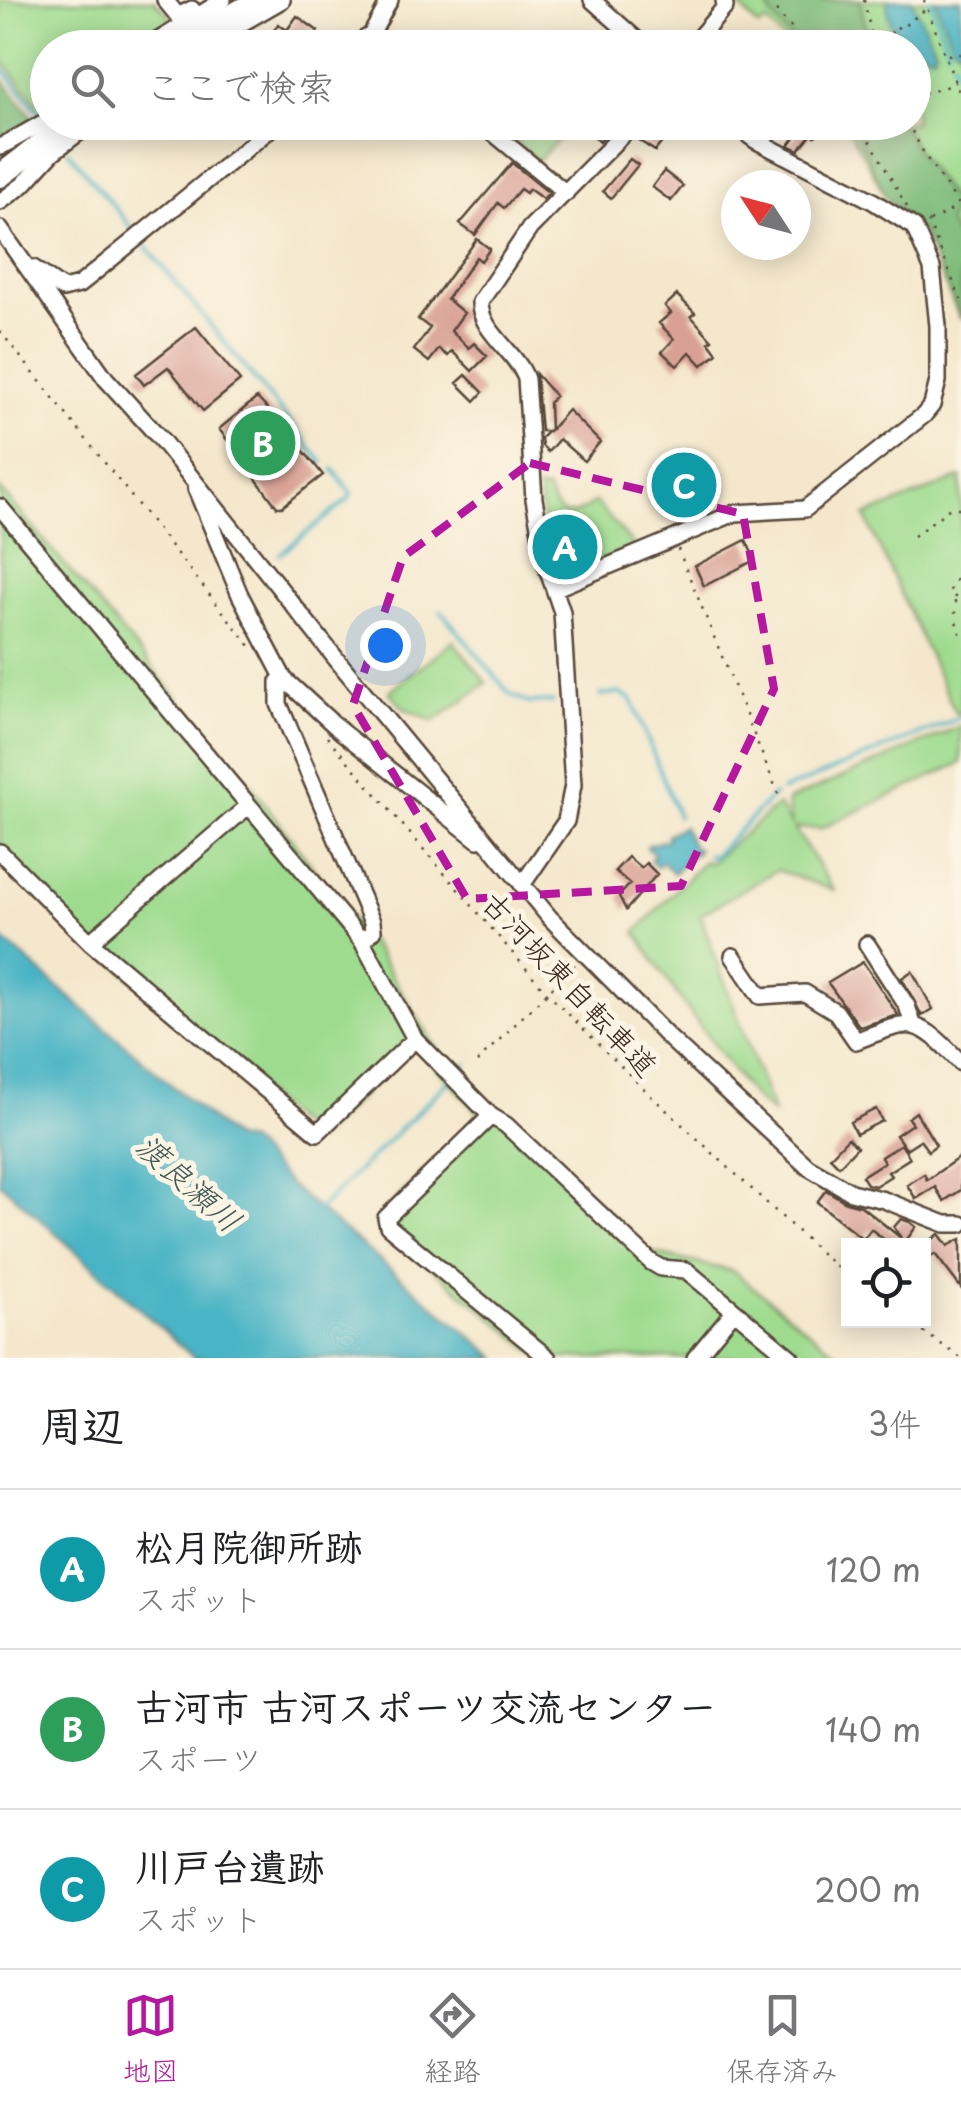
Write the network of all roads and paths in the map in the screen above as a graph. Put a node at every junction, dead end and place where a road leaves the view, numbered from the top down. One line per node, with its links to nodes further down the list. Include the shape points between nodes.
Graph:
1 (165, 0): 2 (street, via 178,16)
2 (210, 0)
3 (223, 0): 13 (street)
4 (258, 0): 14 (highway)
5 (282, 0): 15 (street)
6 (390, 0): 16 (street)
7 (592, 0): 17 (street)
8 (724, 0): 18 (street)
9 (776, 0): 19 (path, via 777,13)
10 (864, 0): 20 (path)
11 (924, 0): 12 (path)
12 (927, 8): 21 (path); 23 (path)
13 (175, 30)
14 (210, 30)
15 (219, 30)
16 (379, 30)
17 (626, 30)
18 (705, 30)
19 (794, 30)
20 (870, 30)
21 (893, 30)
22 (961, 54): 23 (path)
23 (946, 55): 24 (path)
24 (955, 82): 25 (path); 26 (path)
25 (931, 92)
26 (961, 98)
27 (30, 130): 36 (street)
28 (47, 140): 37 (highway)
29 (69, 140): 39 (street)
30 (257, 140): 43 (street, via 70,290)
31 (502, 140): 38 (street)
32 (618, 140): 38 (street)
33 (755, 140): 41 (street)
34 (870, 140): 41 (path)
35 (917, 140): 40 (path)
36 (0, 147)
37 (0, 176)
38 (566, 193): 52 (street, via 530,228 483,292 479,312 526,380 534,498)
39 (0, 202)
40 (961, 206): 41 (path)
41 (918, 224): 44 (path); 50 (street, via 934,288 938,382 932,405 805,508 735,512)
42 (0, 230): 43 (street)
43 (22, 260): 46 (street, via 88,356)
44 (961, 300)
45 (0, 331): 56 (path)
46 (193, 478): 57 (street, via 240,595); 62 (street)
47 (0, 506): 60 (street)
48 (961, 508): 49 (path, via 950,508)
49 (914, 536)
50 (673, 538): 52 (street); 59 (path)
51 (961, 570): 53 (path, via 950,584)
52 (556, 588): 63 (street, via 571,715 571,804 558,836)
53 (955, 600): 54 (path); 55 (path)
54 (961, 602)
55 (961, 636)
56 (255, 652)
57 (284, 680): 62 (street); 64 (street, via 279,704 372,922)
58 (326, 736): 69 (path, 古河坂東自転車道)
59 (780, 798)
60 (247, 806): 64 (street); 65 (street)
61 (0, 852): 65 (street)
62 (500, 858): 63 (street)
63 (522, 885): 75 (street, via 668,1036 822,1177 945,1224)
64 (362, 941): 71 (street)
65 (90, 942): 71 (street, via 317,1132)
66 (867, 944): 70 (street)
67 (733, 956): 70 (street, via 760,996 806,994 836,1012 856,1041)
68 (583, 957): 69 (path)
69 (547, 993): 72 (path); 76 (path, 古河坂東自転車道)
70 (913, 1024): 73 (street)
71 (414, 1039): 74 (street)
72 (477, 1062)
73 (961, 1062)
74 (491, 1116): 77 (street, via 651,1262 686,1270); 79 (street, via 386,1218)
75 (961, 1224)
76 (841, 1272)
77 (734, 1311): 80 (street); 81 (street)
78 (917, 1328): 82 (path)
79 (548, 1358)
80 (695, 1358)
81 (791, 1358)
82 (960, 1358)

